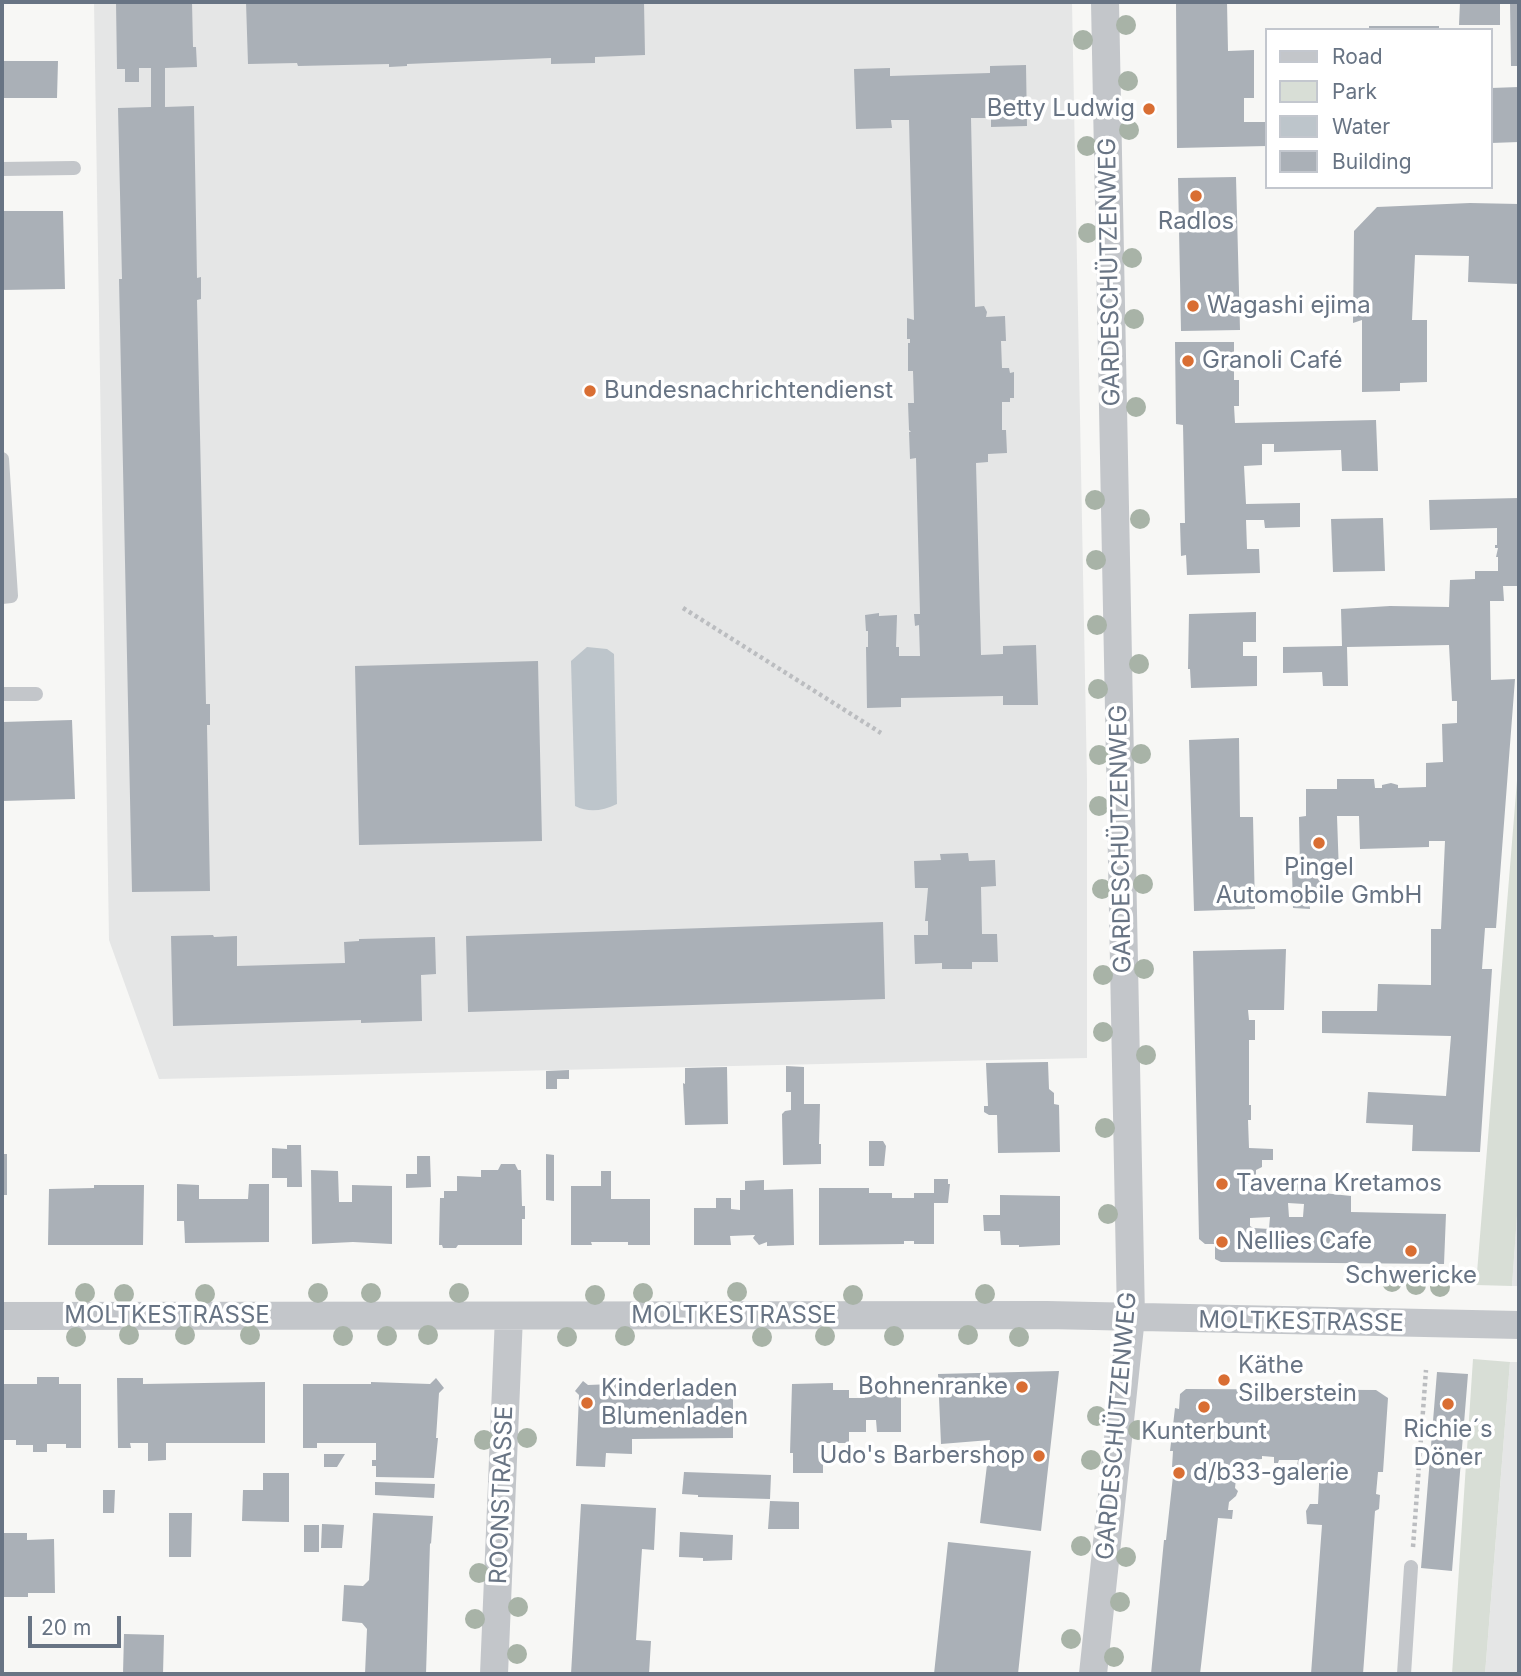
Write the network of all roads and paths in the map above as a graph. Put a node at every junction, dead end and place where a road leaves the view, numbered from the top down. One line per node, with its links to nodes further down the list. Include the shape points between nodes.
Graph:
1 (1105, 2): 13 (street, GARDESCHÜTZENWEG)
2 (74, 168): 3 (lane)
3 (2, 169)
4 (2, 458): 5 (lane)
5 (2, 467): 6 (lane, via 11,596)
6 (2, 597)
7 (682, 608): 10 (path)
8 (2, 694): 9 (lane)
9 (36, 694)
10 (881, 733)
11 (2, 1316): 12 (street, MOLTKESTRASSE)
12 (509, 1316): 13 (street, MOLTKESTRASSE); 17 (street, ROONSTRASSE)
13 (1131, 1317): 14 (street, MOLTKESTRASSE); 18 (street, GARDESCHÜTZENWEG)
14 (1519, 1325)
15 (1426, 1370): 16 (path)
16 (1411, 1567): 19 (lane)
17 (494, 1674)
18 (1093, 1674)
19 (1404, 1674)

